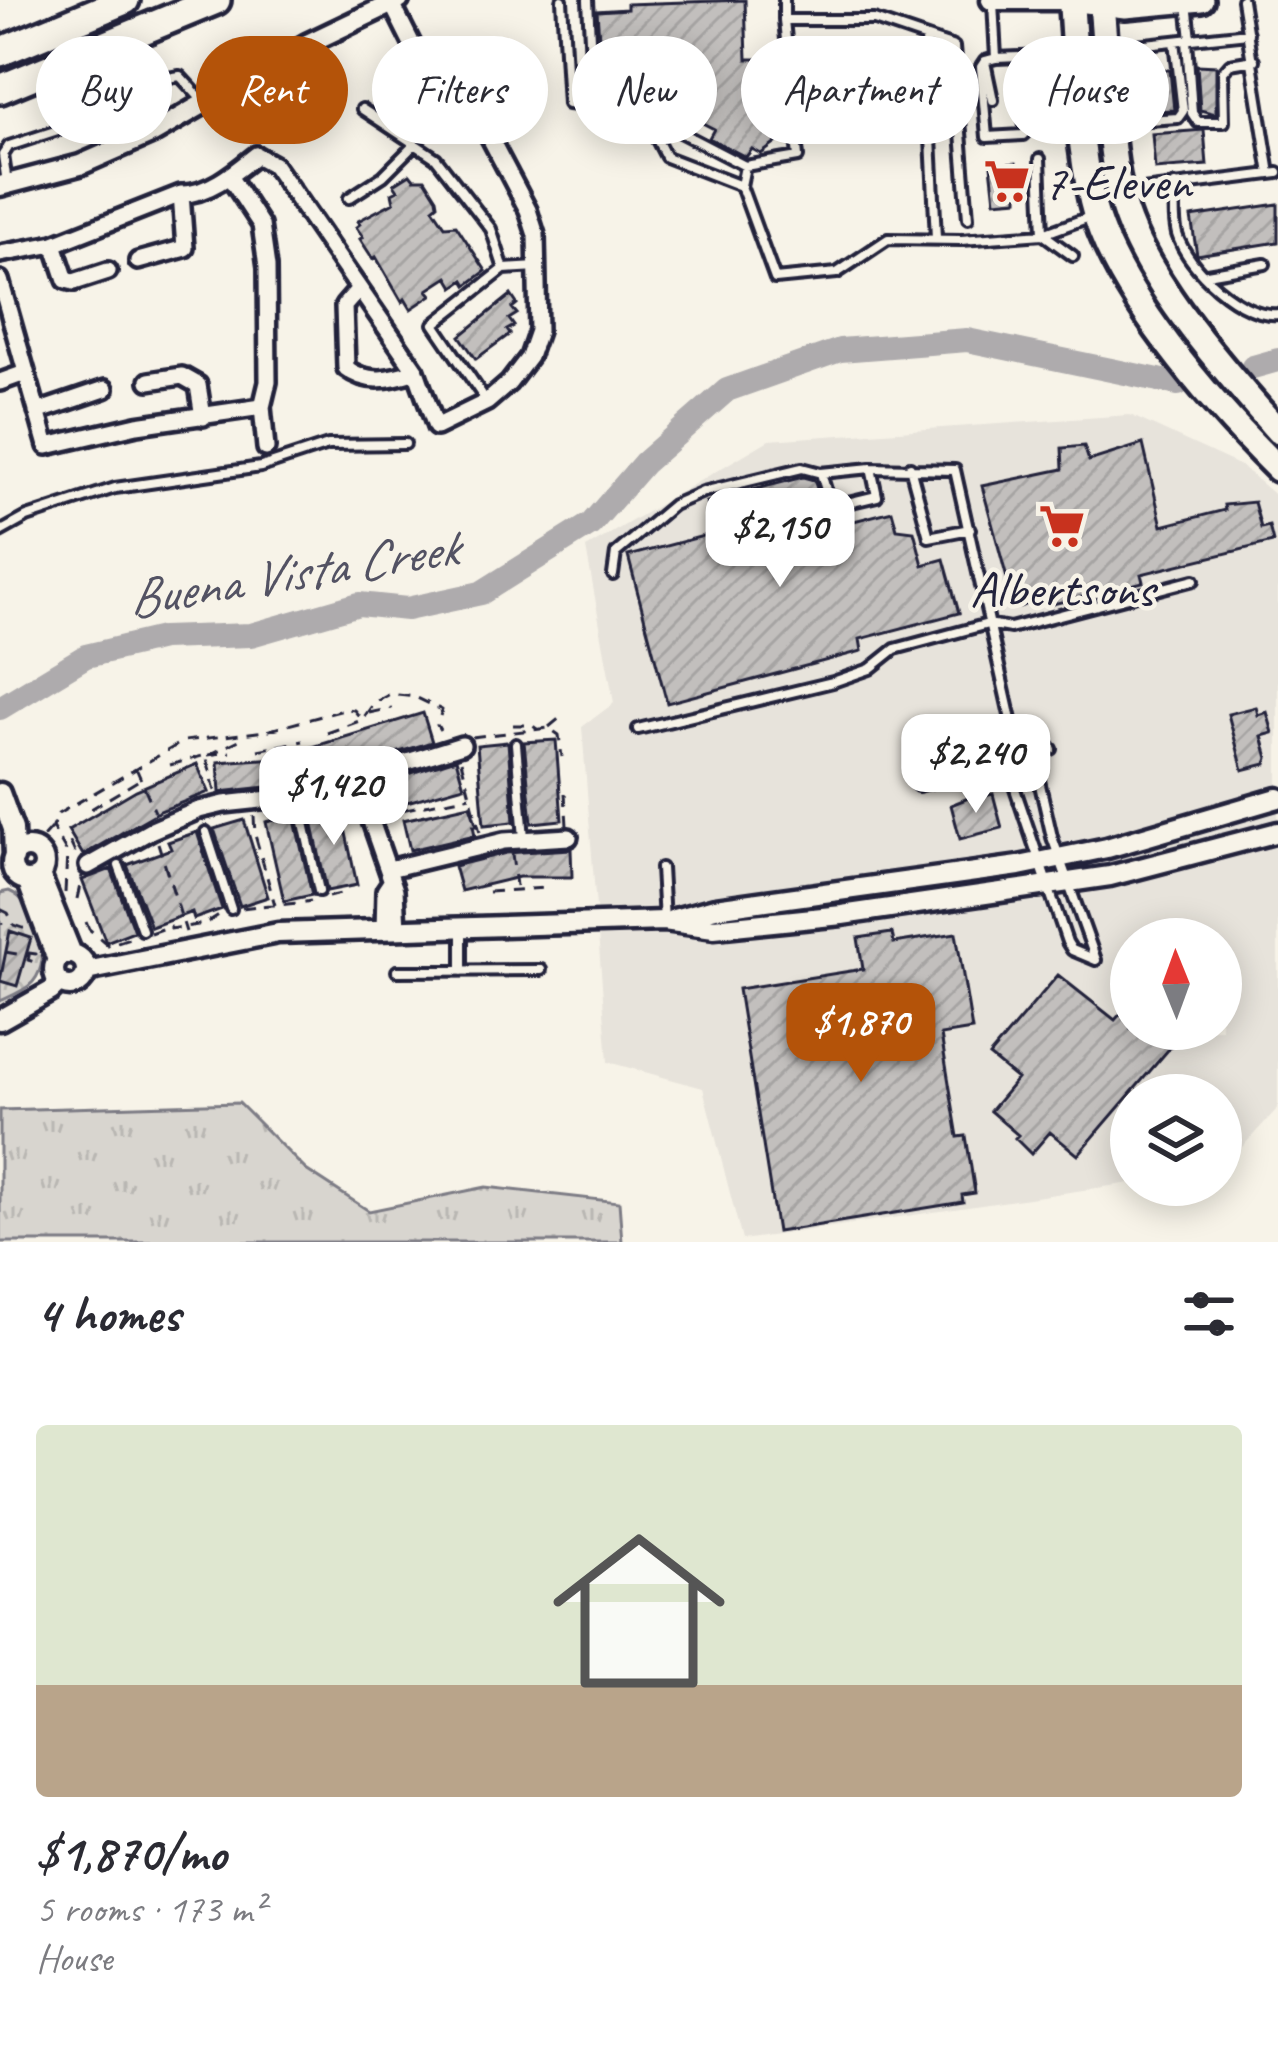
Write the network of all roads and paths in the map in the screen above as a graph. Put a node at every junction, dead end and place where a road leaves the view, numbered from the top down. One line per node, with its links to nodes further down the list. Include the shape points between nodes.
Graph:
1 (125, 0): 21 (highway)
2 (216, 0): 26 (highway)
3 (562, 0): 29 (lane)
4 (588, 0): 16 (lane)
5 (784, 0): 13 (lane)
6 (992, 0): 7 (street); 22 (lane)
7 (1071, 0): 11 (main road); 18 (main road)
8 (1202, 0): 12 (main road)
9 (1242, 0): 14 (lane)
10 (396, 2): 15 (street); 63 (street, via 418,56 489,136 528,210)
11 (1101, 2): 12 (main road); 51 (main road)
12 (1187, 2): 19 (lane)
13 (784, 20): 17 (lane, via 874,20); 43 (lane, via 798,158)
14 (1248, 33): 19 (lane); 24 (lane)
15 (324, 36)
16 (589, 36)
17 (920, 36)
18 (1074, 36)
19 (1189, 40): 20 (lane); 24 (lane, via 1198,122 1224,122 1223,72)
20 (1175, 41): 20 (lane, via 1183,112 1148,120 1136,45)
21 (0, 52)
22 (996, 58): 23 (lane); 25 (lane)
23 (1003, 58)
24 (1254, 60): 45 (lane)
25 (985, 61): 28 (lane); 35 (lane)
26 (0, 89)
27 (196, 94): 48 (lane, via 180,76 168,78 9,146)
28 (993, 100)
29 (572, 105)
30 (196, 109): 48 (street, via 80,164)
31 (362, 109): 32 (lane)
32 (372, 116)
33 (995, 125): 35 (lane)
34 (1003, 136): 35 (lane)
35 (992, 137)
36 (415, 144): 52 (lane); 64 (lane, via 436,158 491,229)
37 (659, 144): 49 (lane, via 666,157)
38 (703, 144): 43 (lane)
39 (931, 144): 57 (lane)
40 (962, 144): 54 (lane)
41 (1084, 144): 44 (main road)
42 (1040, 159): 56 (lane)
43 (745, 166): 49 (lane)
44 (1087, 170): 51 (main road); 53 (main road)
45 (1274, 174): 47 (lane)
46 (229, 176): 50 (street); 68 (street, via 256,155 274,166); 76 (street, via 261,225 268,382)
47 (1175, 184): 51 (lane); 66 (lane, via 1176,232)
48 (4, 186)
49 (741, 186): 57 (lane, via 775,279 837,273 888,239)
50 (181, 194): 58 (street); 61 (street, via 185,248)
51 (1120, 194): 55 (main road)
52 (349, 198)
53 (1096, 215): 55 (main road); 56 (lane); 80 (main road, via 1127,285)
54 (968, 218)
55 (1132, 233): 79 (main road, via 1163,287)
56 (1043, 234): 57 (lane); 60 (lane)
57 (935, 238)
58 (54, 244): 59 (street); 65 (street, via 66,280)
59 (0, 254)
60 (1073, 256)
61 (138, 261)
62 (1264, 264): 66 (lane)
63 (539, 267): 64 (lane); 75 (street, via 538,331 529,357)
64 (504, 269): 75 (lane, via 434,323)
65 (108, 271)
66 (1205, 274): 69 (lane, via 1236,305)
67 (0, 280): 71 (street)
68 (357, 291): 70 (street); 70 (street, via 344,306 346,368 380,381)
69 (1278, 314)
70 (416, 371): 75 (street, via 436,427)
71 (25, 374): 73 (street); 77 (street)
72 (149, 381): 78 (street, via 182,376 198,385)
73 (0, 382)
74 (105, 389): 77 (street)
75 (487, 402)
76 (262, 406): 78 (street); 82 (street)
77 (37, 412): 78 (street, via 47,446)
78 (203, 417)
79 (1278, 430)
80 (1240, 432): 83 (main road, via 1260,432); 86 (main road)
81 (405, 444): 89 (lane, via 328,445 260,466 115,488)
82 (266, 448)
83 (1278, 449)
84 (910, 467): 85 (lane); 88 (lane, via 955,470); 88 (lane, via 929,536)
85 (872, 468): 87 (lane); 87 (lane, via 877,496 831,507)
86 (1278, 469)
87 (821, 473): 90 (lane, via 802,467 674,505 616,554)
88 (970, 529): 92 (lane)
89 (0, 532)
90 (613, 575)
91 (1195, 580): 92 (lane, via 1010,628)
92 (988, 625): 101 (lane, via 895,649 833,682); 112 (lane)
93 (392, 708): 94 (path)
94 (368, 712): 96 (path); 99 (path, via 390,694 415,697 442,710)
95 (561, 717): 98 (path)
96 (362, 720): 102 (path); 103 (path, via 347,709)
97 (513, 724): 100 (path)
98 (549, 728)
99 (440, 730)
100 (538, 730)
101 (638, 730)
102 (327, 733)
103 (238, 734): 111 (path); 114 (path, via 184,741)
104 (303, 741): 106 (path)
105 (516, 744): 134 (lane)
106 (275, 748): 109 (path); 125 (path)
107 (460, 749): 116 (street); 123 (path)
108 (1052, 749): 112 (lane)
109 (258, 750)
110 (230, 752): 111 (path)
111 (208, 755): 113 (path); 122 (path)
112 (1021, 758): 115 (lane); 118 (lane)
113 (170, 765)
114 (136, 766): 117 (path); 130 (path, via 58,814)
115 (1022, 769): 137 (lane, via 1038,776); 139 (lane, via 1014,786)
116 (356, 778): 125 (street); 143 (street)
117 (139, 780): 126 (path); 128 (path)
118 (918, 787)
119 (378, 790): 123 (path, via 389,787 401,811)
120 (0, 793): 140 (street)
121 (565, 793): 131 (path)
122 (215, 796)
123 (470, 796): 133 (path)
124 (1278, 798): 137 (street)
125 (295, 799): 129 (street); 147 (lane)
126 (91, 809)
127 (254, 816): 152 (path)
128 (157, 817)
129 (202, 819): 138 (street); 154 (lane)
130 (52, 827): 140 (path); 151 (path, via 69,860)
131 (568, 832): 134 (street)
132 (1278, 832): 144 (street)
133 (481, 837)
134 (516, 840): 143 (street); 145 (path)
135 (70, 842): 141 (path)
136 (158, 843): 158 (path)
137 (1061, 857): 139 (street); 144 (lane)
138 (116, 858): 141 (street); 160 (lane)
139 (1040, 861): 144 (lane); 156 (street)
140 (21, 865): 163 (street)
141 (84, 868): 150 (path)
142 (661, 868): 156 (lane)
143 (390, 875): 159 (street)
144 (1060, 883): 144 (lane, via 1072,950 1096,960); 156 (street, via 714,928)
145 (517, 888): 146 (path); 149 (path)
146 (546, 888)
147 (319, 891)
148 (348, 892): 152 (path)
149 (488, 892)
150 (77, 899)
151 (63, 903)
152 (274, 905): 154 (path)
153 (0, 909): 161 (path)
154 (231, 909): 158 (path)
155 (86, 922): 158 (path, via 108,945)
156 (664, 922): 157 (street)
157 (462, 928): 159 (street); 167 (lane)
158 (185, 929)
159 (391, 929): 165 (street, via 278,933)
160 (142, 930)
161 (26, 934)
162 (5, 952): 163 (path)
163 (47, 958): 165 (street, via 84,962); 168 (street)
164 (542, 970): 167 (lane)
165 (86, 971): 168 (street, via 74,986)
166 (397, 971): 167 (lane)
167 (462, 971)
168 (60, 982): 169 (street)
169 (0, 1020)

